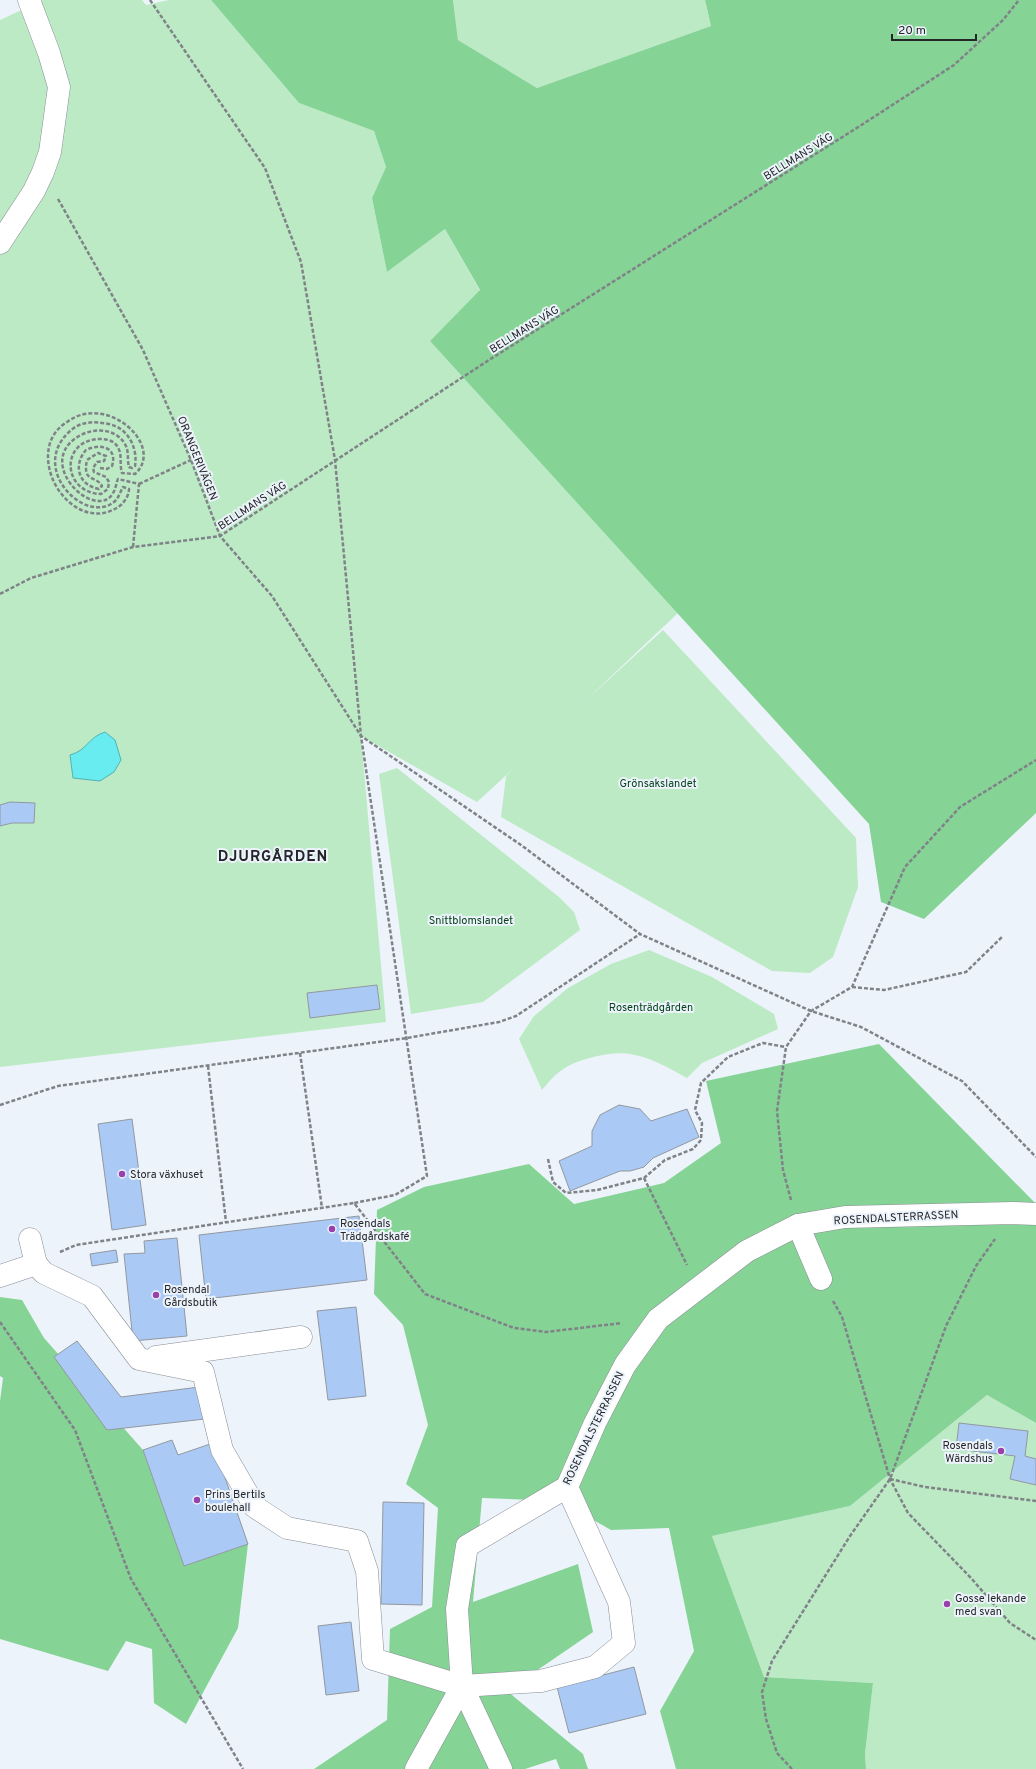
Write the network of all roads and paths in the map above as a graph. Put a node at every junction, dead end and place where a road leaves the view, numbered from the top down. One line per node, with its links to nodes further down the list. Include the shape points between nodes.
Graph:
1 (29, 0): 4 (street, via 59,87 50,152)
2 (150, 0): 7 (path, via 265,168 301,262)
3 (1019, 0): 7 (path, BELLMANS VÄG, via 1003,20 954,65)
4 (43, 172): 5 (street, via 34,192); 6 (path, ORANGERIVÄGEN, via 143,350)
5 (0, 243)
6 (191, 460): 9 (path); 10 (path, ORANGERIVÄGEN)
7 (335, 460): 10 (path, BELLMANS VÄG); 13 (path)
8 (100, 468): 9 (path, via 107,469 112,466 112,452 101,446 86,450 79,461 80,474 88,484 96,488 102,486 89,476 86,470 87,460 98,454 106,456 104,461 97,462 93,468 94,472 106,477 109,482 108,489 101,494 88,492 74,479 71,457 85,441 104,439 117,446 121,455 122,473 135,474 140,470 143,461 142,449 130,427 116,417 101,413 71,418 51,439 47,454 53,483 61,495 72,504 94,513 116,508 124,502 129,493 129,489 123,486 114,502 97,507 77,500 61,484 56,465 57,448 72,429 98,421 125,432 135,450 135,466 129,467 125,445 118,437 110,432 90,431 67,445 63,456 65,477 72,488 92,500 102,500 113,494 118,479)
9 (139, 484): 11 (path)
10 (220, 536): 11 (path, BELLMANS VÄG); 13 (path, ORANGERIVÄGEN, via 272,596)
11 (132, 547): 12 (path, BELLMANS VÄG, via 31,578)
12 (0, 594)
13 (361, 736): 15 (path, via 521,845); 19 (path)
14 (1036, 760): 17 (path, via 960,807 905,867)
15 (640, 934): 18 (path); 19 (path, via 516,1016 499,1022)
16 (1003, 936): 17 (path, via 966,972 884,990)
17 (852, 987): 18 (path)
18 (811, 1011): 20 (path); 24 (path, via 861,1027 962,1081)
19 (407, 1038): 21 (path); 27 (path, via 427,1176 395,1195)
20 (786, 1047): 26 (path, via 763,1043 728,1057 701,1083 695,1110 702,1123 701,1140 693,1149 665,1160); 32 (path, via 778,1111 783,1170)
21 (300, 1053): 22 (path); 28 (path)
22 (208, 1066): 23 (path, via 58,1086); 31 (path)
23 (0, 1105)
24 (1036, 1157)
25 (548, 1159): 26 (path, via 553,1182 566,1193 597,1190)
26 (644, 1178): 37 (path)
27 (354, 1203): 28 (path); 38 (path, via 425,1294 514,1328 546,1332)
28 (322, 1208): 31 (path)
29 (1014, 1212): 30 (street, ROSENDALSTERRASSEN); 32 (street, ROSENDALSTERRASSEN, via 845,1217); 42 (path, via 976,1266 946,1326)
30 (1036, 1214)
31 (226, 1222): 34 (path, via 76,1245)
32 (798, 1225): 36 (street); 37 (street, ROSENDALSTERRASSEN, via 747,1251)
33 (30, 1239): 34 (street)
34 (36, 1264): 35 (street); 41 (street, via 44,1273 92,1296)
35 (0, 1276)
36 (821, 1280): 42 (path, via 842,1317)
37 (699, 1288): 38 (street, ROSENDALSTERRASSEN)
38 (658, 1319): 43 (street, ROSENDALSTERRASSEN, via 625,1365 594,1423)
39 (0, 1322): 47 (path, via 74,1430 130,1580)
40 (301, 1337): 41 (street)
41 (139, 1359): 46 (street, via 203,1372 222,1450 255,1507 286,1528 357,1541 366,1571 373,1659)
42 (890, 1479): 44 (path, via 926,1487); 45 (path, via 908,1513 1010,1623); 50 (path, via 850,1536 772,1661 762,1692 766,1719 778,1753)
43 (567, 1487): 46 (street, ROSENDALSTERRASSEN, via 467,1546 457,1609); 46 (street, via 619,1602 624,1643 595,1667 541,1682)
44 (1036, 1501)
45 (1036, 1640)
46 (462, 1686): 48 (street); 49 (street)
47 (243, 1769)
48 (416, 1769)
49 (501, 1769)
50 (792, 1769)

